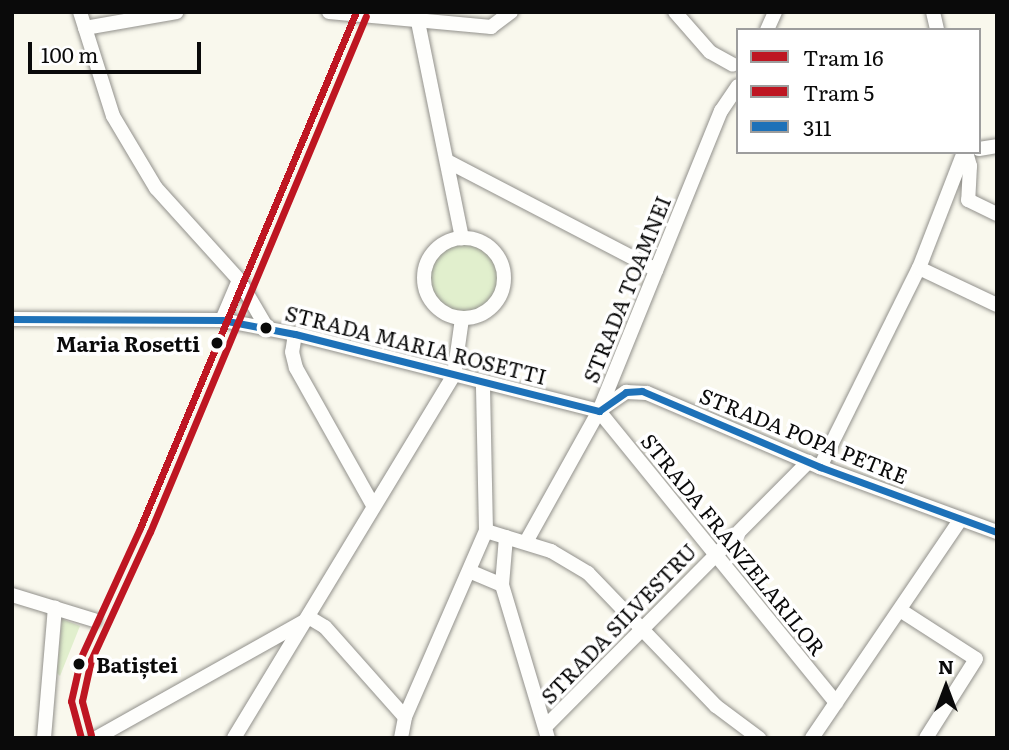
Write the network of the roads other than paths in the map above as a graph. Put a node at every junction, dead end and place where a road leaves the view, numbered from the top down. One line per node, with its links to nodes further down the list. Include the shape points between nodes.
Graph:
1 (79, 12): 8 (street)
2 (177, 12): 8 (street)
3 (329, 12): 7 (street)
4 (511, 12): 7 (street, via 491,27)
5 (675, 12): 10 (street, via 710,52)
6 (775, 12): 9 (street)
7 (417, 16): 14 (street)
8 (85, 28): 19 (street, via 106,100 143,167 156,188)
9 (768, 28)
10 (736, 67)
11 (736, 89): 18 (street, STRADA TOAMNEI, via 721,111)
12 (964, 154): 17 (street, STRADA SILVESTRU)
13 (966, 154): 15 (street, via 970,166 968,200)
14 (447, 161): 16 (street); 18 (street)
15 (997, 214)
16 (462, 238): 22 (street, via 433,253 424,282 437,308); 22 (street, via 492,249 505,278 492,308)
17 (919, 268): 20 (street); 29 (street, STRADA SILVESTRU)
18 (656, 270): 28 (street, STRADA TOAMNEI)
19 (239, 280): 23 (street); 24 (street)
20 (997, 305)
21 (12, 319): 23 (street, STRADA MARIA ROSETTI)
22 (462, 319): 26 (street)
23 (222, 320): 24 (street, STRADA MARIA ROSETTI)
24 (267, 328): 25 (street, STRADA MARIA ROSETTI)
25 (295, 334): 26 (street, STRADA MARIA ROSETTI); 30 (street, via 293,359)
26 (454, 375): 27 (street, STRADA MARIA ROSETTI); 30 (street)
27 (483, 382): 28 (street, STRADA MARIA ROSETTI); 32 (street)
28 (599, 411): 29 (street, STRADA POPA PETRE, via 626,392 642,391); 35 (street, STRADA TOAMNEI); 36 (street, STRADA FRANZELARILOR)
29 (814, 464): 31 (street, STRADA POPA PETRE); 36 (street, STRADA SILVESTRU)
30 (373, 505): 42 (street)
31 (960, 520): 33 (street, STRADA POPA PETRE); 41 (street)
32 (486, 531): 34 (street); 37 (street)
33 (997, 532)
34 (506, 537): 35 (street); 38 (street)
35 (526, 542): 44 (street, via 589,573)
36 (714, 554): 44 (street, STRADA SILVESTRU); 45 (street, STRADA FRANZELARILOR)
37 (469, 571): 38 (street); 46 (street)
38 (502, 585): 47 (street)
39 (12, 595): 40 (street)
40 (55, 607): 43 (street); 49 (street)
41 (900, 610): 45 (street); 54 (street, via 976,659)
42 (310, 618): 46 (street, via 325,627); 48 (street); 50 (street)
43 (94, 620)
44 (642, 628): 47 (street, STRADA SILVESTRU); 52 (street, via 716,706)
45 (836, 703): 53 (street)
46 (405, 717): 51 (street)
47 (547, 731)
48 (103, 737)
49 (44, 738)
50 (234, 738)
51 (401, 738)
52 (760, 738)
53 (812, 738)
54 (926, 738)

